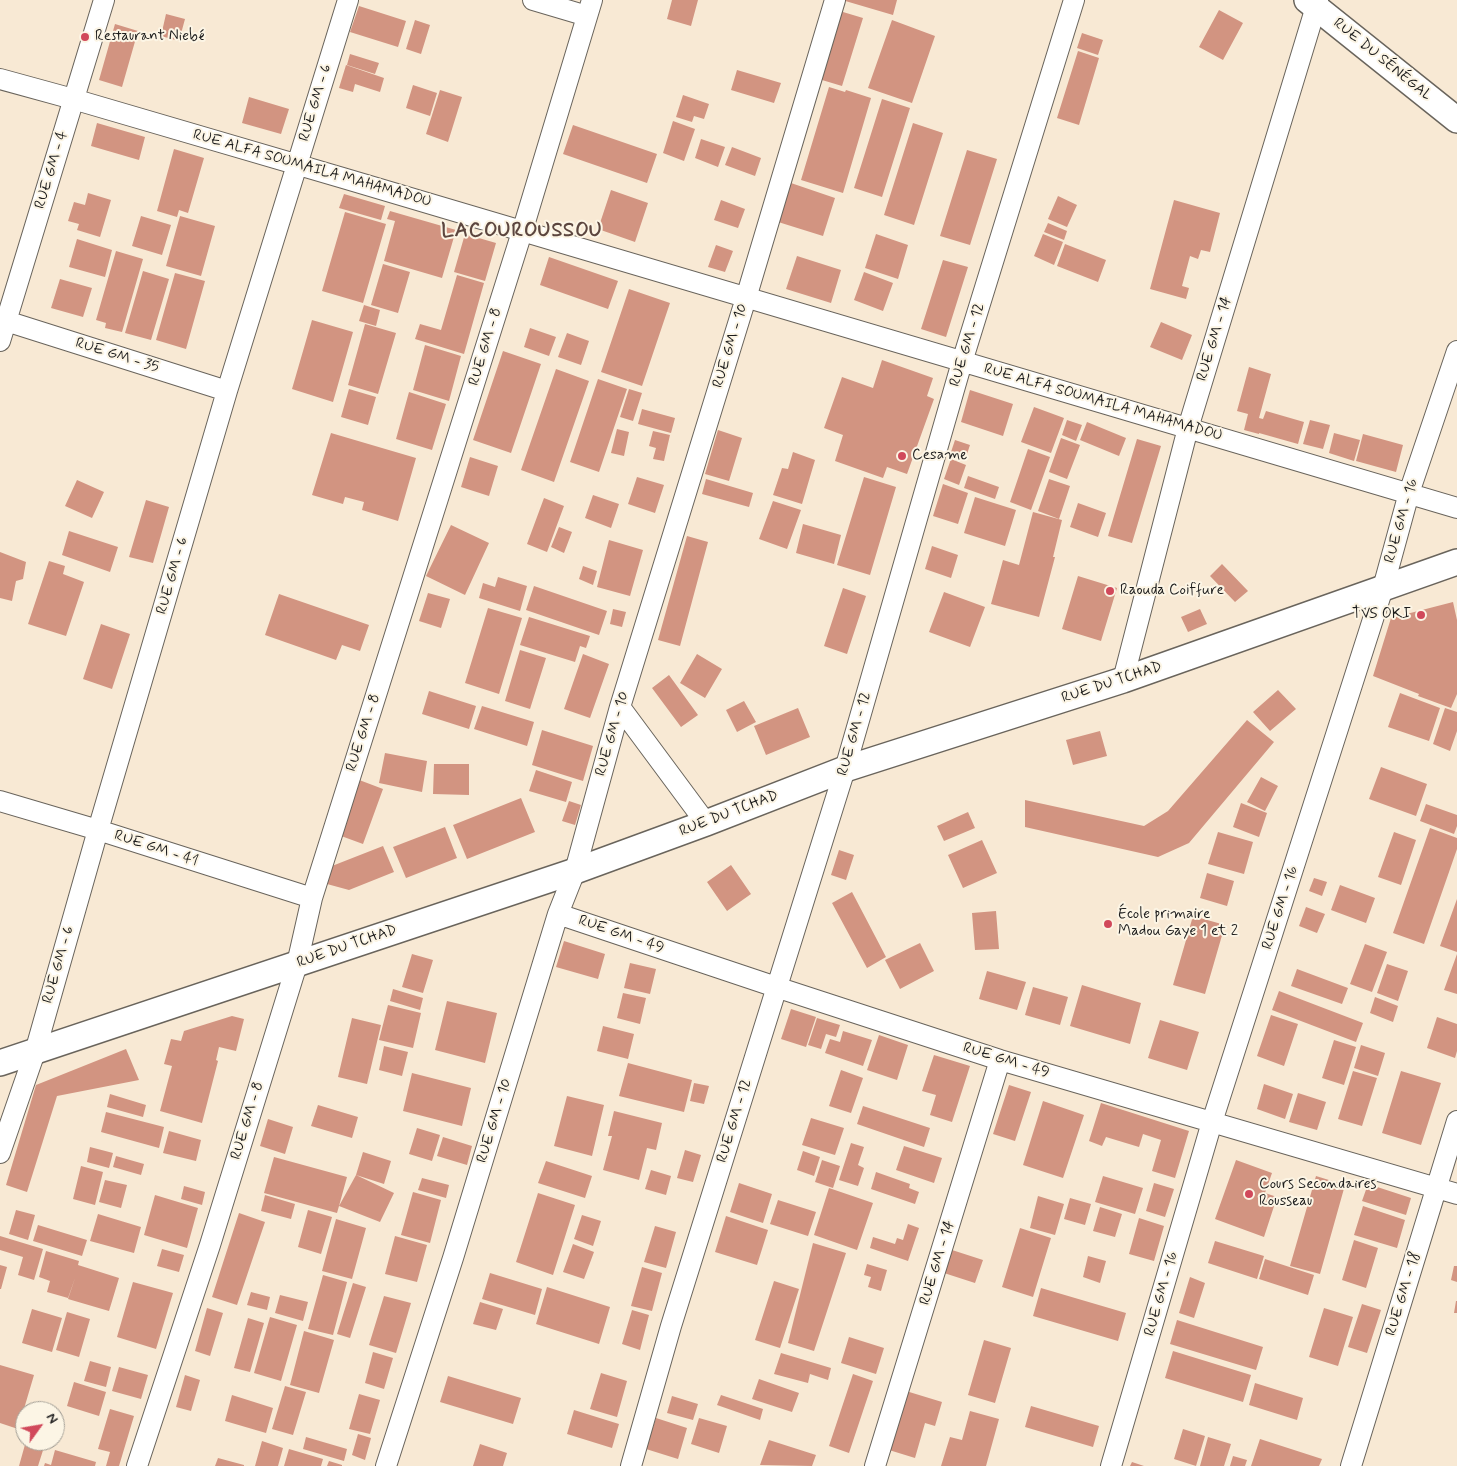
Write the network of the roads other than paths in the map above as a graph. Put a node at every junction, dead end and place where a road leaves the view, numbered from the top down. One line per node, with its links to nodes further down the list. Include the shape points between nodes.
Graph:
1 (104, 0): 9 (street, RUE GM - 4)
2 (348, 0): 11 (street, RUE GM - 6)
3 (533, 0): 7 (street)
4 (835, 0): 13 (street, RUE GM - 10)
5 (1074, 0): 17 (street, RUE GM - 12)
6 (1314, 2): 10 (street, RUE DU SÉNÉGAL); 19 (street, RUE GM - 14)
7 (590, 8): 12 (street, RUE GM - 8)
8 (0, 79): 9 (street, RUE ALFA SOUMAILA MAHAMADOU)
9 (74, 99): 11 (street, RUE ALFA SOUMAILA MAHAMADOU); 14 (street, RUE GM - 4)
10 (1457, 120)
11 (297, 165): 12 (street, RUE ALFA SOUMAILA MAHAMADOU); 18 (street, RUE GM - 6)
12 (522, 232): 13 (street, RUE ALFA SOUMAILA MAHAMADOU); 31 (street, RUE GM - 8)
13 (746, 298): 17 (street, RUE ALFA SOUMAILA MAHAMADOU); 25 (street, RUE GM - 10)
14 (6, 321): 15 (street, RUE GM - 4); 18 (street, RUE GM - 35)
15 (0, 341)
16 (1457, 351): 20 (street, RUE GM - 16)
17 (962, 362): 19 (street, RUE ALFA SOUMAILA MAHAMADOU); 26 (street, RUE GM - 12)
18 (227, 391): 29 (street, RUE GM - 6)
19 (1188, 428): 20 (street, RUE ALFA SOUMAILA MAHAMADOU); 24 (street, RUE GM - 14)
20 (1409, 494): 21 (street, RUE ALFA SOUMAILA MAHAMADOU); 23 (street, RUE GM - 16)
21 (1457, 508)
22 (1457, 562): 23 (street, RUE DU TCHAD)
23 (1384, 588): 24 (street, RUE DU TCHAD); 38 (street, RUE GM - 16)
24 (1123, 680): 26 (street, RUE DU TCHAD)
25 (620, 707): 28 (street); 30 (street, RUE GM - 10)
26 (845, 769): 28 (street, RUE DU TCHAD); 34 (street, RUE GM - 12)
27 (0, 801): 29 (street, RUE GM - 41)
28 (706, 823): 30 (street, RUE DU TCHAD)
29 (98, 830): 31 (street, RUE GM - 41); 35 (street, RUE GM - 6)
30 (575, 871): 32 (street, RUE GM - 10); 33 (street, RUE DU TCHAD)
31 (312, 898): 33 (street, RUE GM - 8)
32 (558, 914): 34 (street, RUE GM - 49); 44 (street, RUE GM - 10)
33 (297, 964): 35 (street, RUE DU TCHAD); 43 (street, RUE GM - 8)
34 (776, 987): 36 (street, RUE GM - 49); 45 (street, RUE GM - 12)
35 (35, 1052): 37 (street, RUE DU TCHAD); 40 (street, RUE GM - 6)
36 (1000, 1060): 38 (street, RUE GM - 49); 46 (street, RUE GM - 14)
37 (0, 1064)
38 (1212, 1122): 41 (street, RUE GM - 49); 47 (street, RUE GM - 16)
39 (1457, 1122): 41 (street, RUE GM - 18)
40 (0, 1153)
41 (1436, 1188): 42 (street, RUE GM - 49); 48 (street, RUE GM - 18)
42 (1457, 1194)
43 (137, 1466)
44 (386, 1466)
45 (631, 1466)
46 (875, 1466)
47 (1111, 1466)
48 (1351, 1466)

